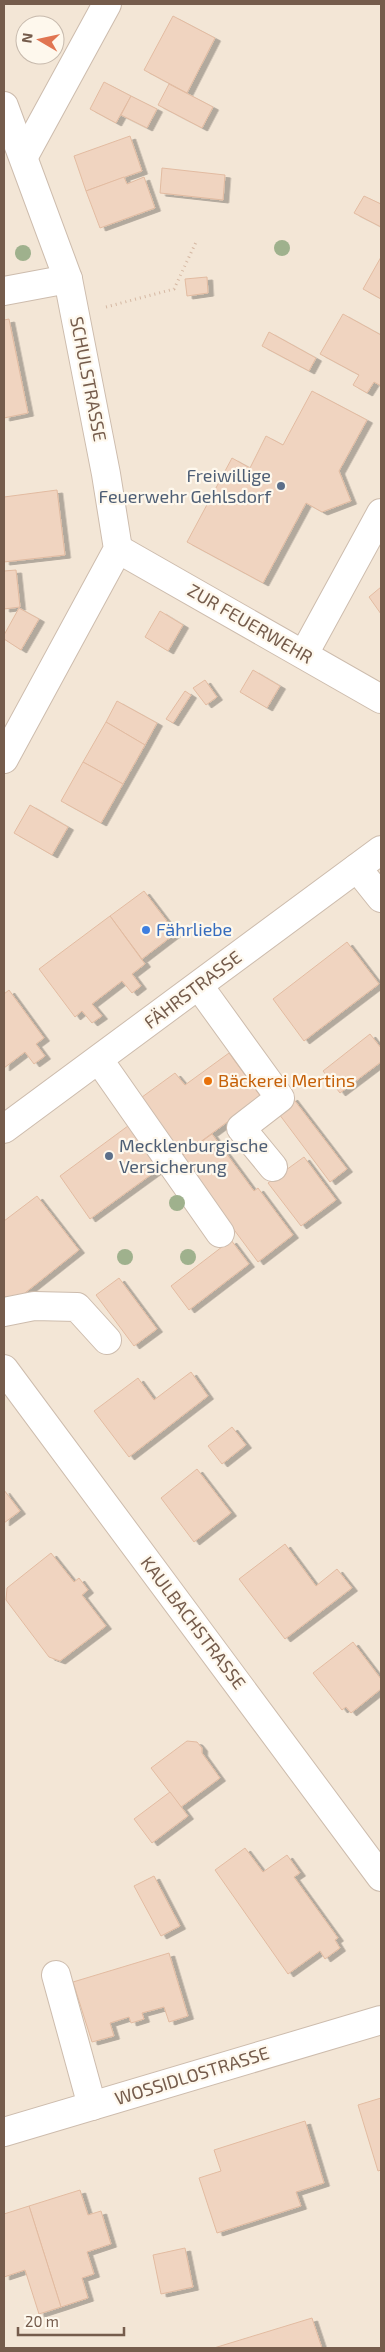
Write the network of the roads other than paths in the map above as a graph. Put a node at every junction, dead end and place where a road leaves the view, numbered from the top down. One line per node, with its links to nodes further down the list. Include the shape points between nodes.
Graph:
1 (107, 4): 3 (street)
2 (4, 106): 3 (street, SCHULSTRASSE)
3 (24, 156): 4 (street, SCHULSTRASSE)
4 (68, 279): 5 (street); 7 (street, SCHULSTRASSE)
5 (4, 291)
6 (381, 512): 8 (street)
7 (118, 549): 8 (street, ZUR FEUERWEHR); 10 (street)
8 (304, 654): 9 (street, ZUR FEUERWEHR)
9 (381, 699)
10 (4, 759)
11 (381, 850): 12 (street, FÄHRSTRASSE)
12 (357, 868): 13 (street); 14 (street, FÄHRSTRASSE)
13 (381, 898)
14 (198, 986): 15 (street, FÄHRSTRASSE); 17 (street, via 280,1098 241,1128)
15 (99, 1060): 16 (street, FÄHRSTRASSE); 18 (street)
16 (4, 1129)
17 (273, 1166)
18 (220, 1233)
19 (4, 1312): 20 (street, via 34,1306 77,1307)
20 (107, 1340)
21 (4, 1369): 22 (street, KAULBACHSTRASSE)
22 (381, 1878)
23 (56, 1975): 25 (street)
24 (381, 2020): 25 (street, WOSSIDLOSTRASSE)
25 (92, 2106): 26 (street, WOSSIDLOSTRASSE)
26 (4, 2132)

